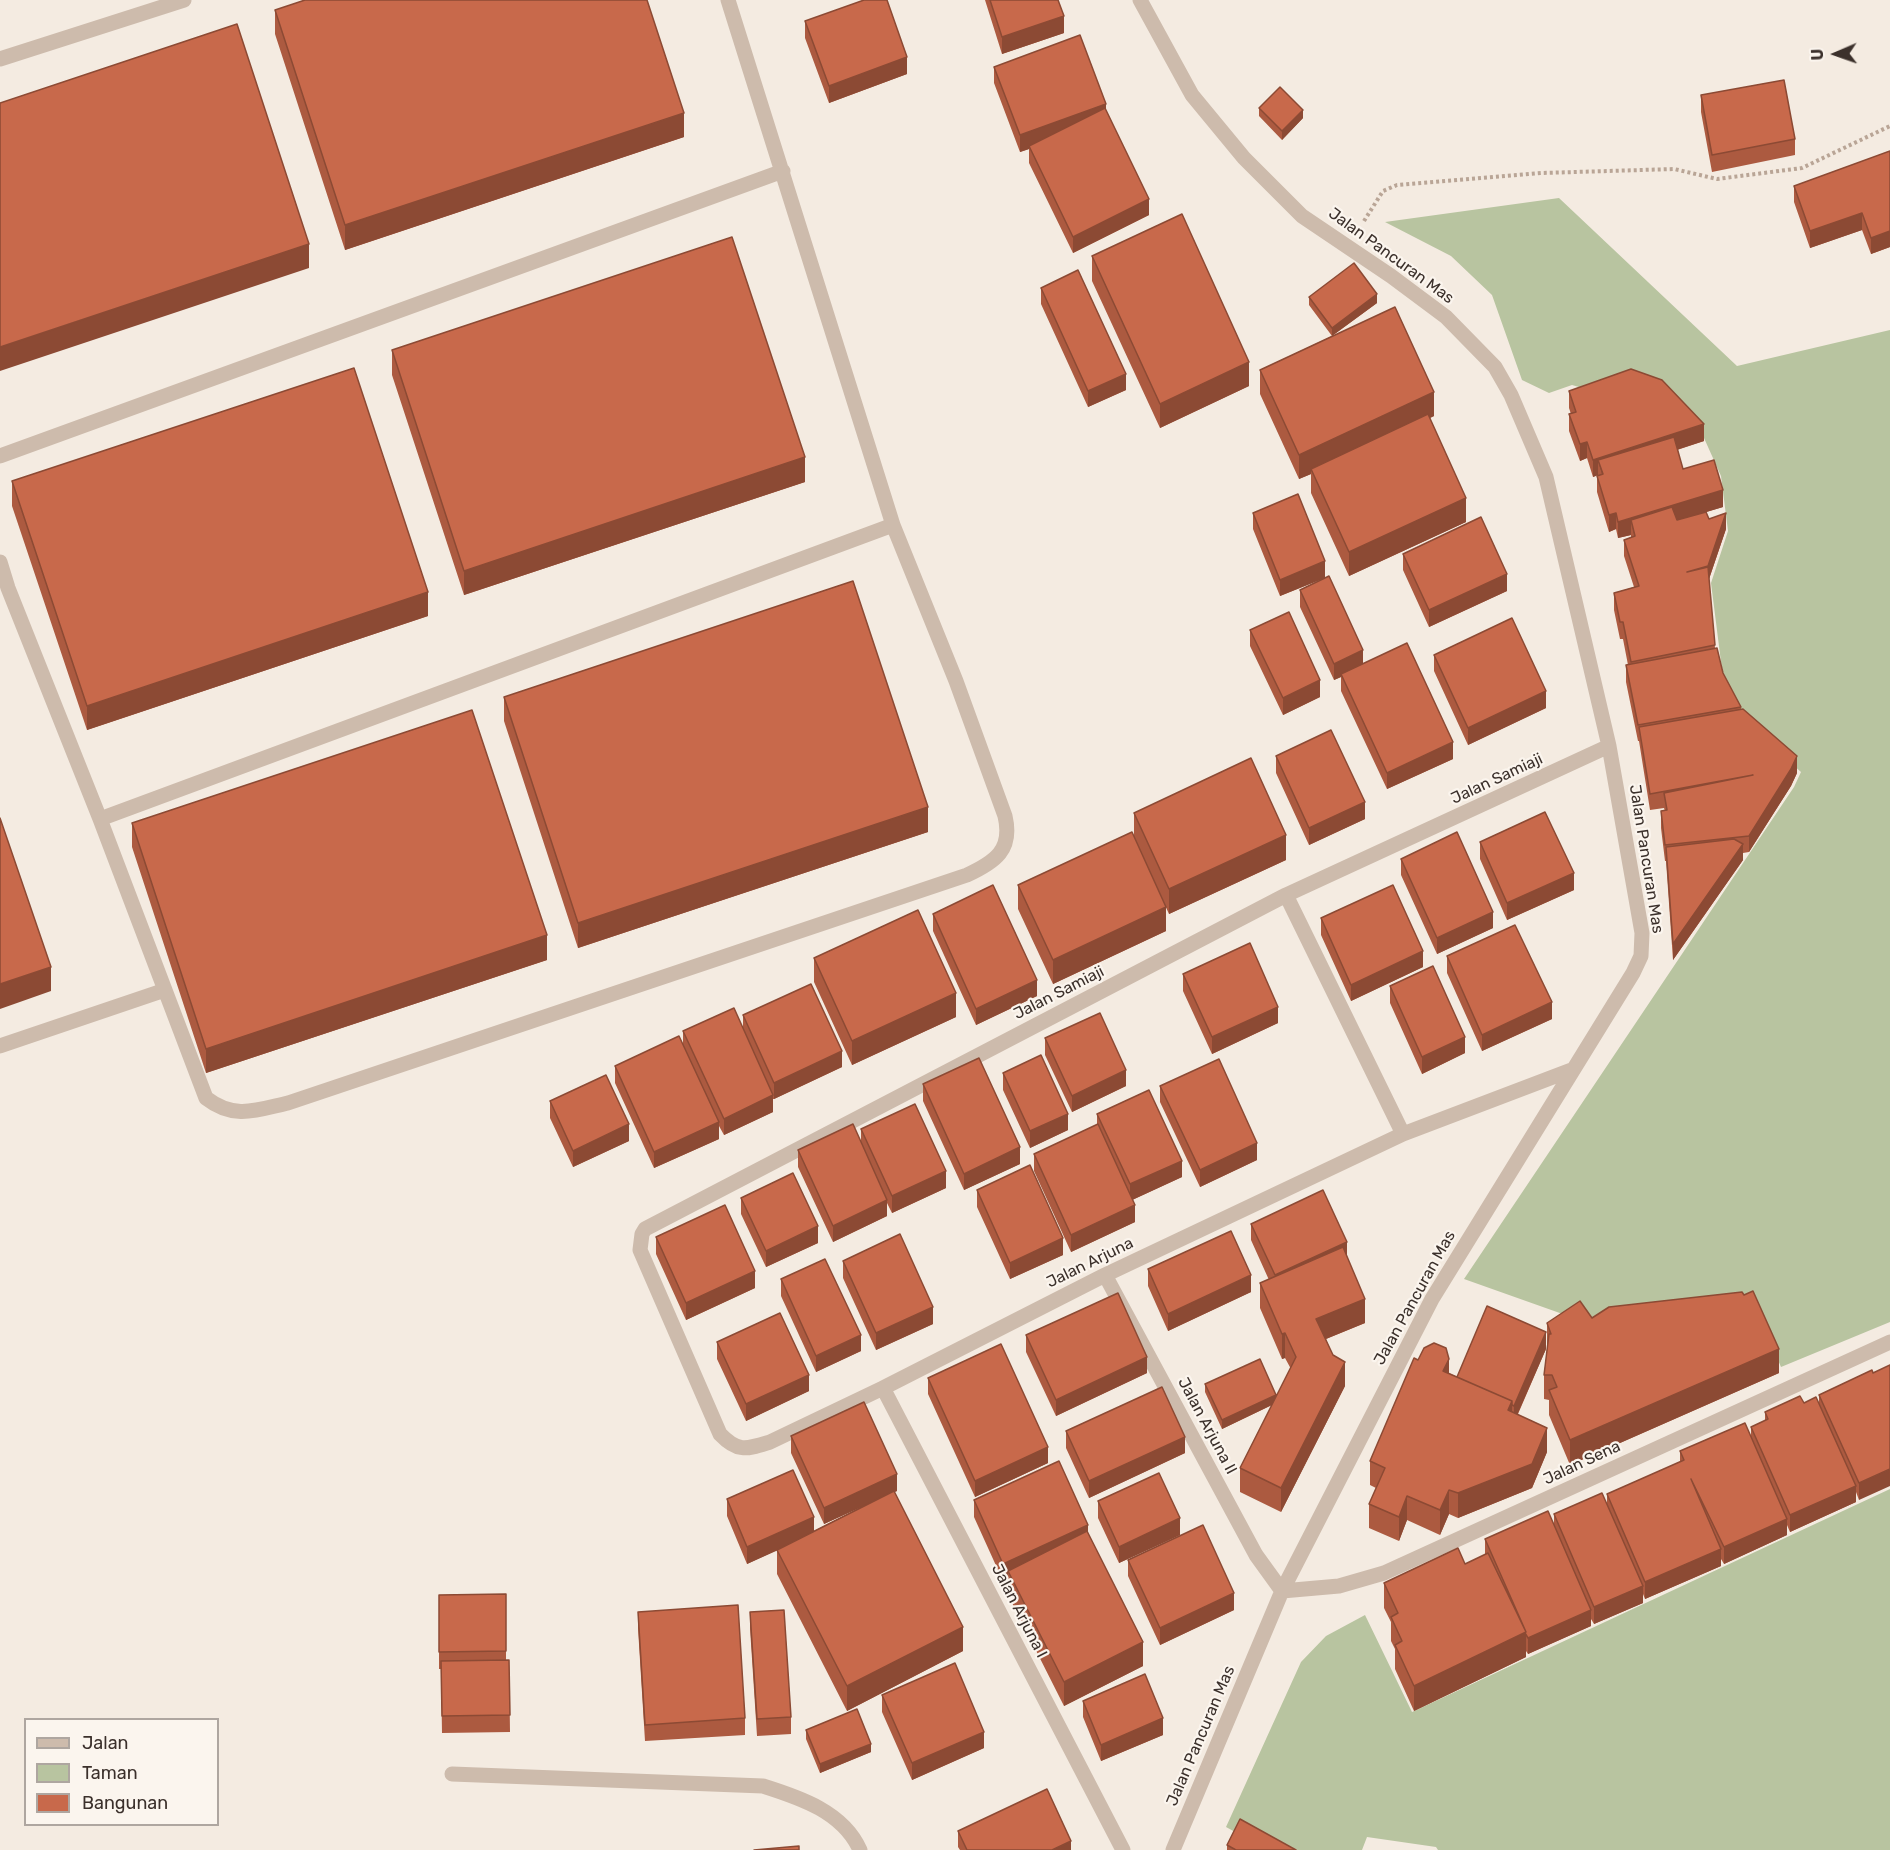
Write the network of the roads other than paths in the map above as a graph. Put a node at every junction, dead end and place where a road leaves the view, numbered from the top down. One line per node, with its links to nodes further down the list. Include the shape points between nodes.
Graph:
1 (184, 0): 4 (street)
2 (728, 0): 5 (street)
3 (1140, 0): 10 (street, Jalan Pancuran Mas, via 1192,95 1244,158 1302,216 1446,317 1495,367 1546,477)
4 (0, 59)
5 (783, 171): 6 (street); 7 (street)
6 (0, 456)
7 (893, 525): 11 (street); 13 (street, via 1005,816 1007,834 996,859 967,875 254,1111 233,1112 206,1098)
8 (0, 562): 9 (street)
9 (4, 590): 11 (street)
10 (1609, 746): 12 (street, Jalan Samiaji); 15 (street, Jalan Pancuran Mas, via 1642,933 1641,956)
11 (100, 819): 13 (street)
12 (1287, 895): 16 (street); 19 (street, Jalan Samiaji, via 645,1229 642,1258)
13 (165, 990): 14 (street)
14 (0, 1046)
15 (1574, 1069): 16 (street, Jalan Arjuna); 21 (street, Jalan Pancuran Mas, via 1432,1299)
16 (1402, 1134): 17 (street, Jalan Arjuna)
17 (1105, 1275): 20 (street, Jalan Arjuna); 21 (street, Jalan Arjuna II, via 1256,1554)
18 (1890, 1342): 21 (street, Jalan Sena, via 1384,1574 1340,1586)
19 (681, 1345): 20 (street, Jalan Arjuna, via 720,1434 741,1449 770,1442)
20 (883, 1388): 24 (street, Jalan Arjuna I)
21 (1282, 1591): 25 (street, Jalan Pancuran Mas)
22 (452, 1774): 23 (street, via 764,1786 796,1796 836,1817 853,1835)
23 (860, 1850)
24 (1123, 1850)
25 (1173, 1850)

